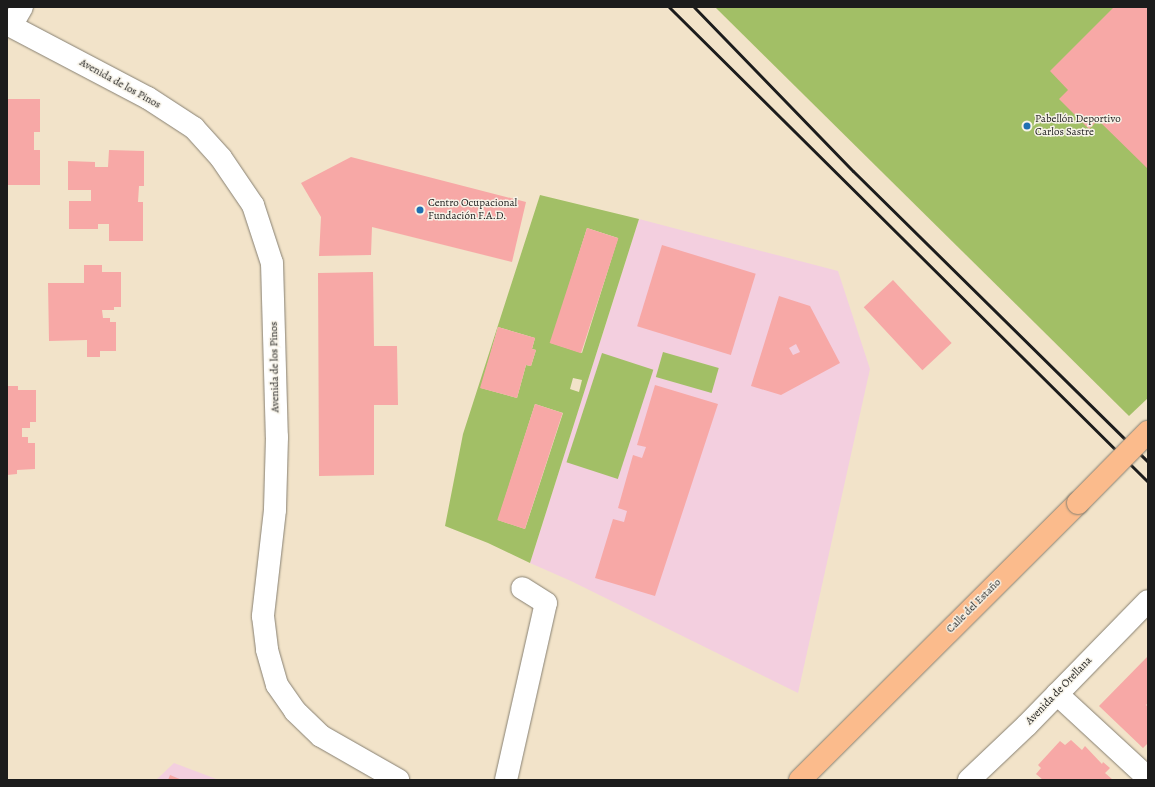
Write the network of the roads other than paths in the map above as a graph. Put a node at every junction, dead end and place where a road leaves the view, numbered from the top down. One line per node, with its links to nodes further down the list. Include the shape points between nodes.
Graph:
1 (22, 7): 2 (street)
2 (9, 25): 8 (street, Avenida de los Pinos, via 148,98 194,128 221,158 253,205 272,263 277,437 275,510 263,616 267,650 278,685 295,711 321,736)
3 (1148, 432): 10 (main road, Calle del Estaño, bridge)
4 (522, 588): 9 (street, via 546,603)
5 (1148, 601): 6 (street, Avenida de Orellana)
6 (1057, 694): 7 (street); 11 (street, Avenida de Orellana)
7 (1148, 778)
8 (398, 780)
9 (506, 780)
10 (800, 780)
11 (968, 780)

